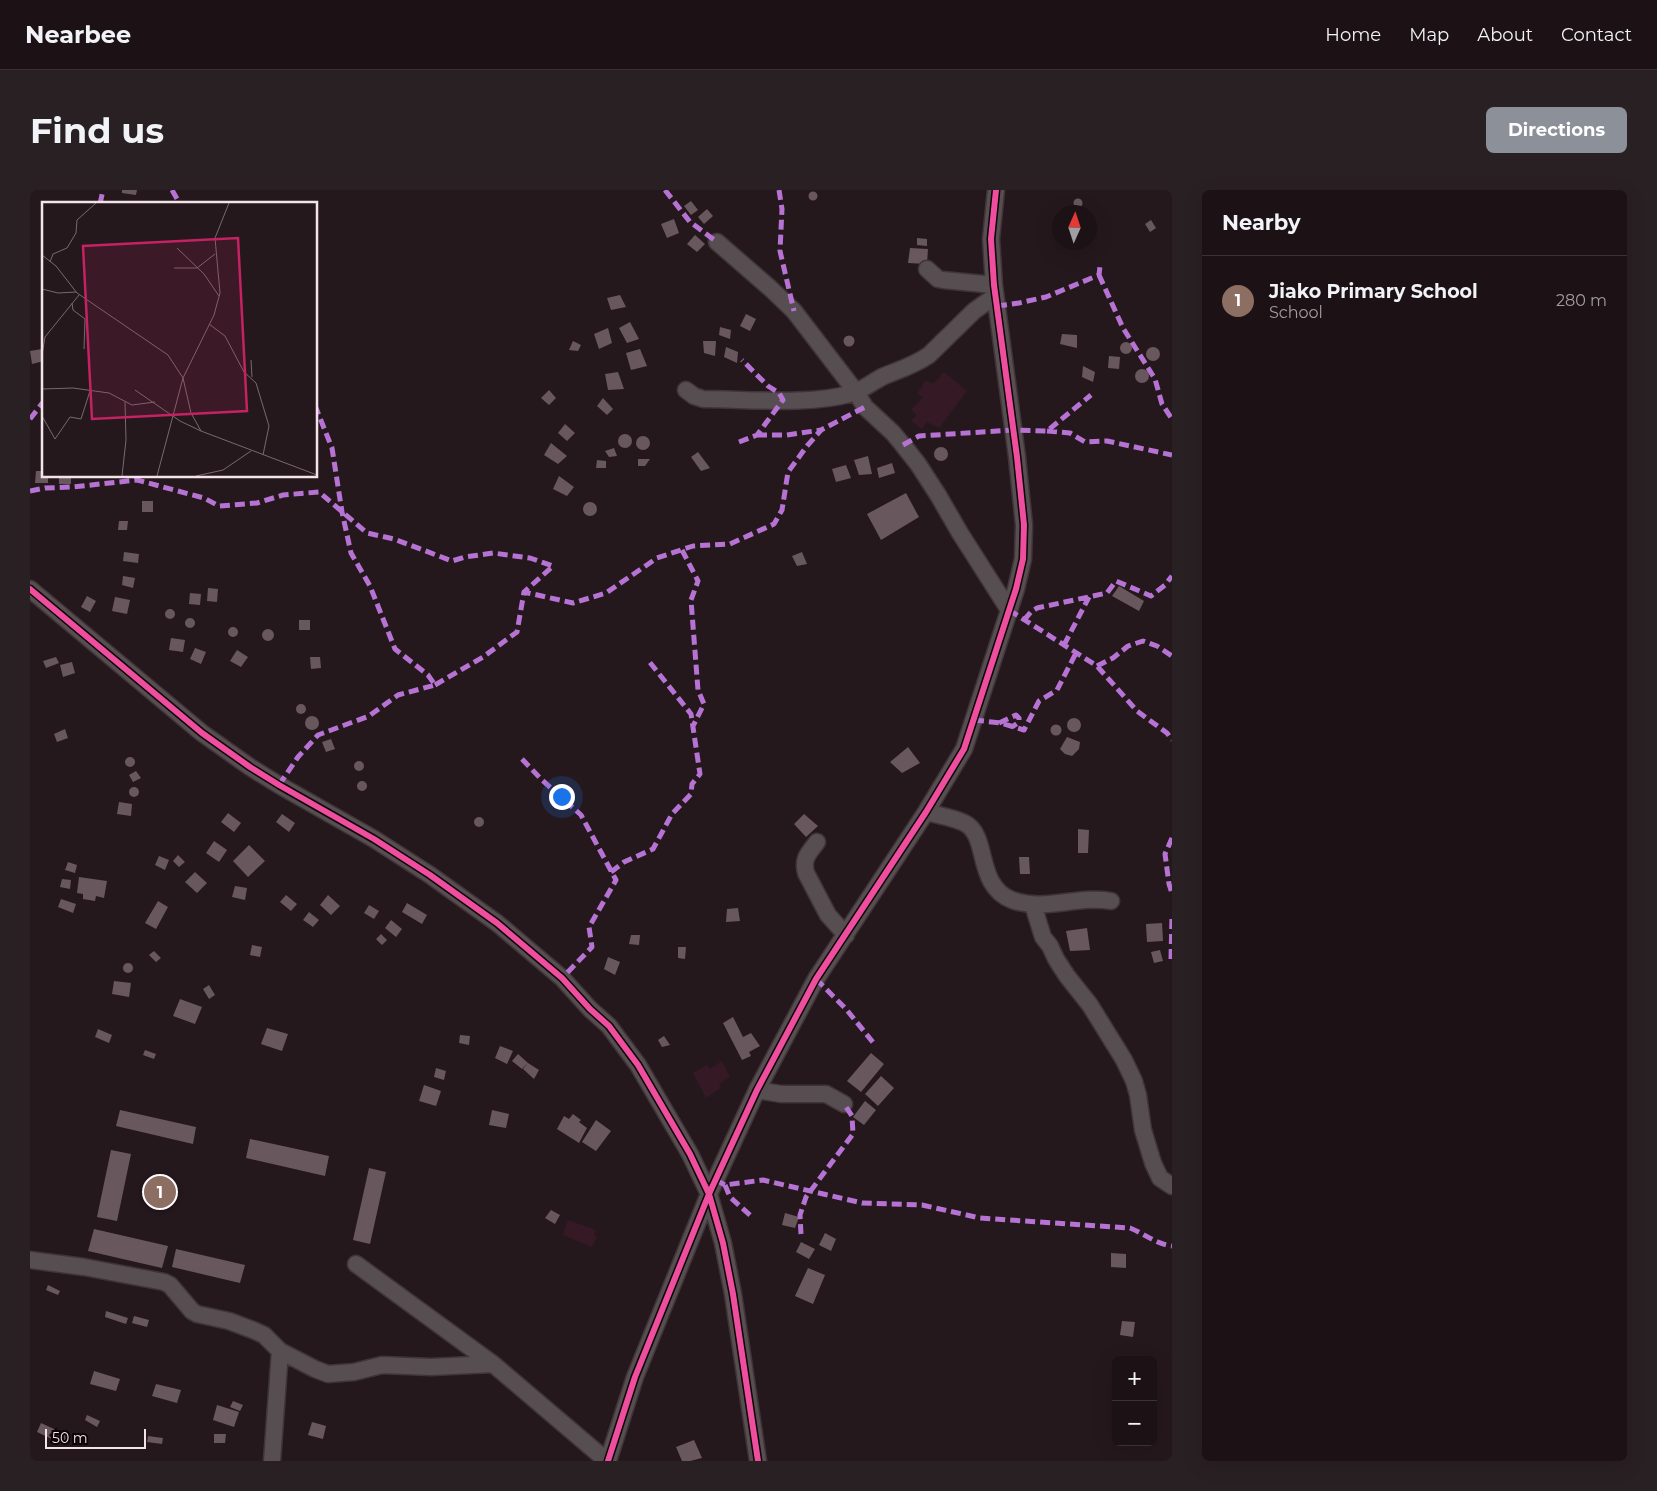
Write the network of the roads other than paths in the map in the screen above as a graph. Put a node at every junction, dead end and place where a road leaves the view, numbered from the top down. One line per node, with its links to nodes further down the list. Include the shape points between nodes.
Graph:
1 (996, 190): 4 (street, via 991,239)
2 (717, 242): 6 (street, via 794,311)
3 (927, 269): 4 (street, via 938,279)
4 (995, 290): 6 (street, via 921,361); 8 (street, via 1024,525 1023,559)
5 (686, 390): 6 (street, via 703,399 783,400 818,399)
6 (856, 392): 8 (street, via 865,407 893,433 918,464)
7 (30, 589): 17 (street, via 202,733 257,772 374,838 430,876 497,923 562,978 609,1026 638,1065 690,1154)
8 (1009, 610): 9 (street, via 964,749)
9 (926, 812): 12 (street, via 968,825 974,831 986,872 999,892 1012,900); 13 (street)
10 (817, 842): 13 (street, via 805,860 806,873 828,915)
11 (1111, 901): 12 (street, via 1097,898)
12 (1033, 905): 16 (street, via 1043,937 1124,1060 1138,1095 1148,1150 1160,1178)
13 (846, 935): 14 (street, via 816,979)
14 (757, 1090): 15 (street, via 781,1094 826,1094); 17 (street)
15 (844, 1104)
16 (1172, 1186)
17 (709, 1194): 23 (street, via 635,1377); 24 (street, via 731,1286)
18 (30, 1260): 20 (street, via 164,1282 197,1314 253,1330 264,1335)
19 (356, 1264): 21 (street)
20 (280, 1351): 21 (street, via 328,1374 382,1365); 22 (street)
21 (493, 1364): 23 (street)
22 (272, 1461)
23 (607, 1461)
24 (758, 1461)

